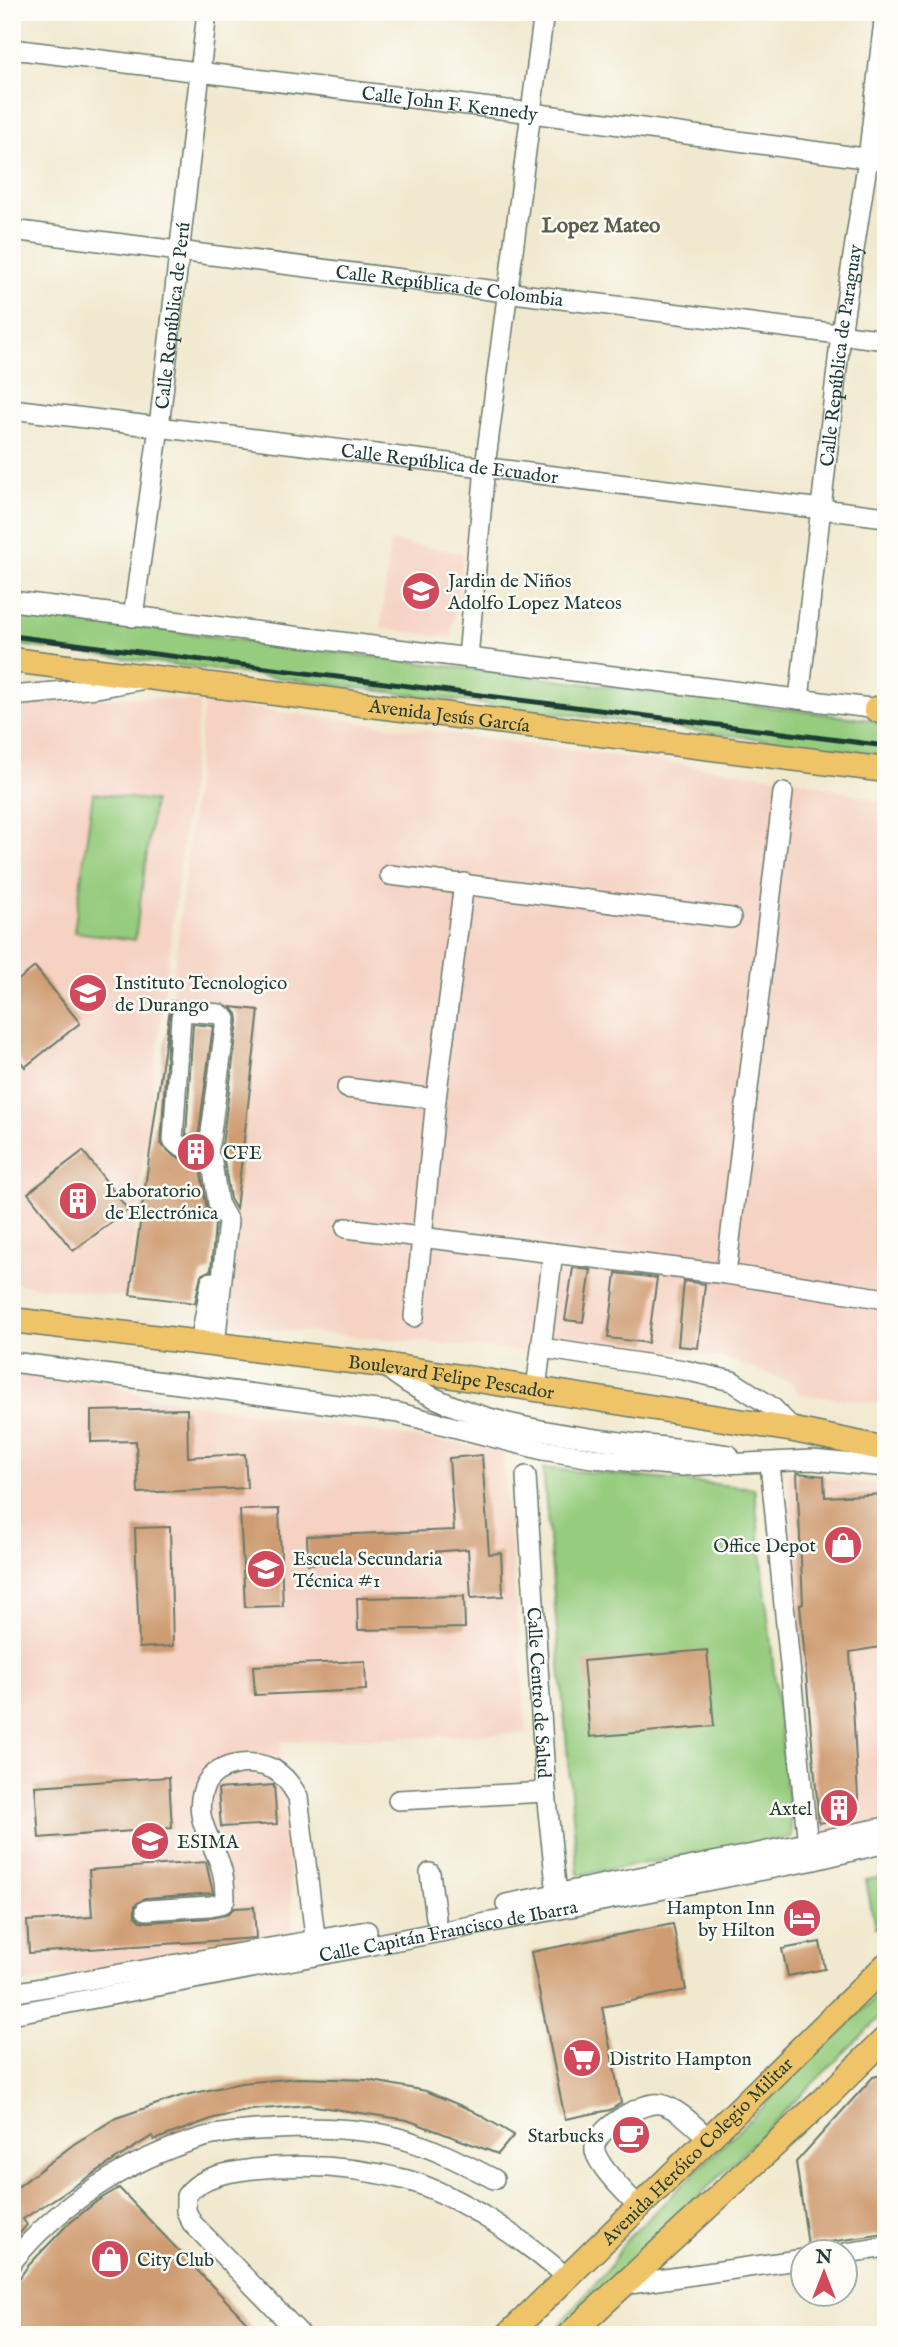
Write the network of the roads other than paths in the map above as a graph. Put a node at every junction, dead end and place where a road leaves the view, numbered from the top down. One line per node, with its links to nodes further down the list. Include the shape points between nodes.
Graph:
1 (207, 12): 5 (street, Calle República de Perú)
2 (544, 12): 6 (street)
3 (885, 12): 7 (street, Calle República de Paraguay)
4 (12, 49): 5 (street, Calle John F. Kennedy)
5 (200, 72): 6 (street, Calle John F. Kennedy); 9 (street, Calle República de Perú)
6 (532, 113): 7 (street, Calle John F. Kennedy); 10 (street)
7 (877, 160): 11 (street, Calle República de Paraguay)
8 (12, 230): 9 (street, Calle República de Colombia)
9 (179, 251): 10 (street, Calle República de Colombia); 14 (street, Calle República de Perú)
10 (508, 292): 11 (street, Calle República de Colombia); 15 (street)
11 (841, 334): 12 (street, Calle República de Colombia); 16 (street, Calle República de Paraguay)
12 (886, 340)
13 (12, 409): 14 (street, Calle República de Ecuador)
14 (159, 427): 15 (street, Calle República de Ecuador); 19 (street, Calle República de Perú)
15 (485, 467): 16 (street, Calle República de Ecuador); 20 (street)
16 (821, 509): 17 (street, Calle República de Ecuador); 24 (street, Calle República de Paraguay)
17 (886, 517)
18 (12, 601): 19 (street)
19 (133, 617): 20 (street)
20 (468, 658): 24 (street)
21 (12, 660): 22 (main road, Avenida Jesús García)
22 (150, 677): 23 (street, via 97,688); 26 (main road, Avenida Jesús García)
23 (12, 696)
24 (799, 699): 25 (street)
25 (882, 711)
26 (882, 771)
27 (783, 793): 37 (street)
28 (390, 875): 29 (street)
29 (464, 883): 30 (street); 32 (street)
30 (731, 918)
31 (347, 1088): 32 (street)
32 (436, 1098): 35 (street)
33 (208, 1155): 33 (street, via 173,1140 181,1017 186,1011 220,1014 226,1019); 41 (street, via 218,1203 228,1221)
34 (346, 1228): 35 (street)
35 (423, 1237): 36 (street); 39 (street)
36 (554, 1253): 37 (street); 42 (street)
37 (726, 1274): 38 (street)
38 (886, 1299)
39 (414, 1317)
40 (12, 1320): 41 (main road, Boulevard Felipe Pescador)
41 (207, 1344): 44 (main road, Boulevard Felipe Pescador)
42 (542, 1348): 45 (street); 46 (street, via 732,1381)
43 (12, 1362): 49 (street, via 399,1413 542,1450 592,1458 681,1466)
44 (384, 1365): 45 (main road, Boulevard Felipe Pescador); 49 (street, via 438,1400 494,1419)
45 (537, 1389): 46 (main road, Boulevard Felipe Pescador)
46 (805, 1432): 47 (main road); 48 (main road, Boulevard Felipe Pescador)
47 (886, 1432)
48 (886, 1449)
49 (770, 1464): 50 (street, via 813,1460); 52 (street); 57 (street)
50 (886, 1467)
51 (526, 1476): 53 (street, Calle Centro de Salud)
52 (886, 1479)
53 (545, 1792): 54 (street); 59 (street, Calle Centro de Salud)
54 (398, 1800)
55 (886, 1828): 57 (street)
56 (886, 1843): 57 (street)
57 (808, 1852): 59 (street)
58 (430, 1873): 61 (street)
59 (558, 1900): 61 (street); 62 (street, Calle Capitán Francisco de Ibarra)
60 (146, 1910): 62 (street, via 223,1903 222,1869 204,1830 203,1789 217,1772 228,1767 261,1765 284,1778 298,1797)
61 (436, 1918): 62 (street)
62 (316, 1947): 64 (street); 65 (street, Calle Capitán Francisco de Ibarra)
63 (886, 1965): 68 (main road, Avenida Heróico Colegio Militar)
64 (12, 1993)
65 (12, 2014)
66 (886, 2038): 67 (main road)
67 (876, 2056): 77 (main road)
68 (708, 2138): 70 (main road, Avenida Heróico Colegio Militar); 70 (street, via 675,2111 657,2104 633,2110 601,2133 596,2154)
69 (494, 2179): 75 (street, via 441,2152 392,2136 340,2127 202,2138 136,2164 72,2203)
70 (638, 2206): 71 (main road, Avenida Heróico Colegio Militar)
71 (619, 2225): 76 (main road, Avenida Heróico Colegio Militar); 80 (main road, via 586,2278)
72 (886, 2247): 73 (street)
73 (860, 2251)
74 (790, 2261): 77 (street)
75 (12, 2262)
76 (566, 2277): 78 (street, via 471,2210 408,2181 306,2167 239,2171 199,2183 186,2196 188,2217); 79 (main road, Avenida Heróico Colegio Militar)
77 (623, 2285): 81 (main road)
78 (301, 2335)
79 (508, 2335)
80 (528, 2335)
81 (569, 2335)

